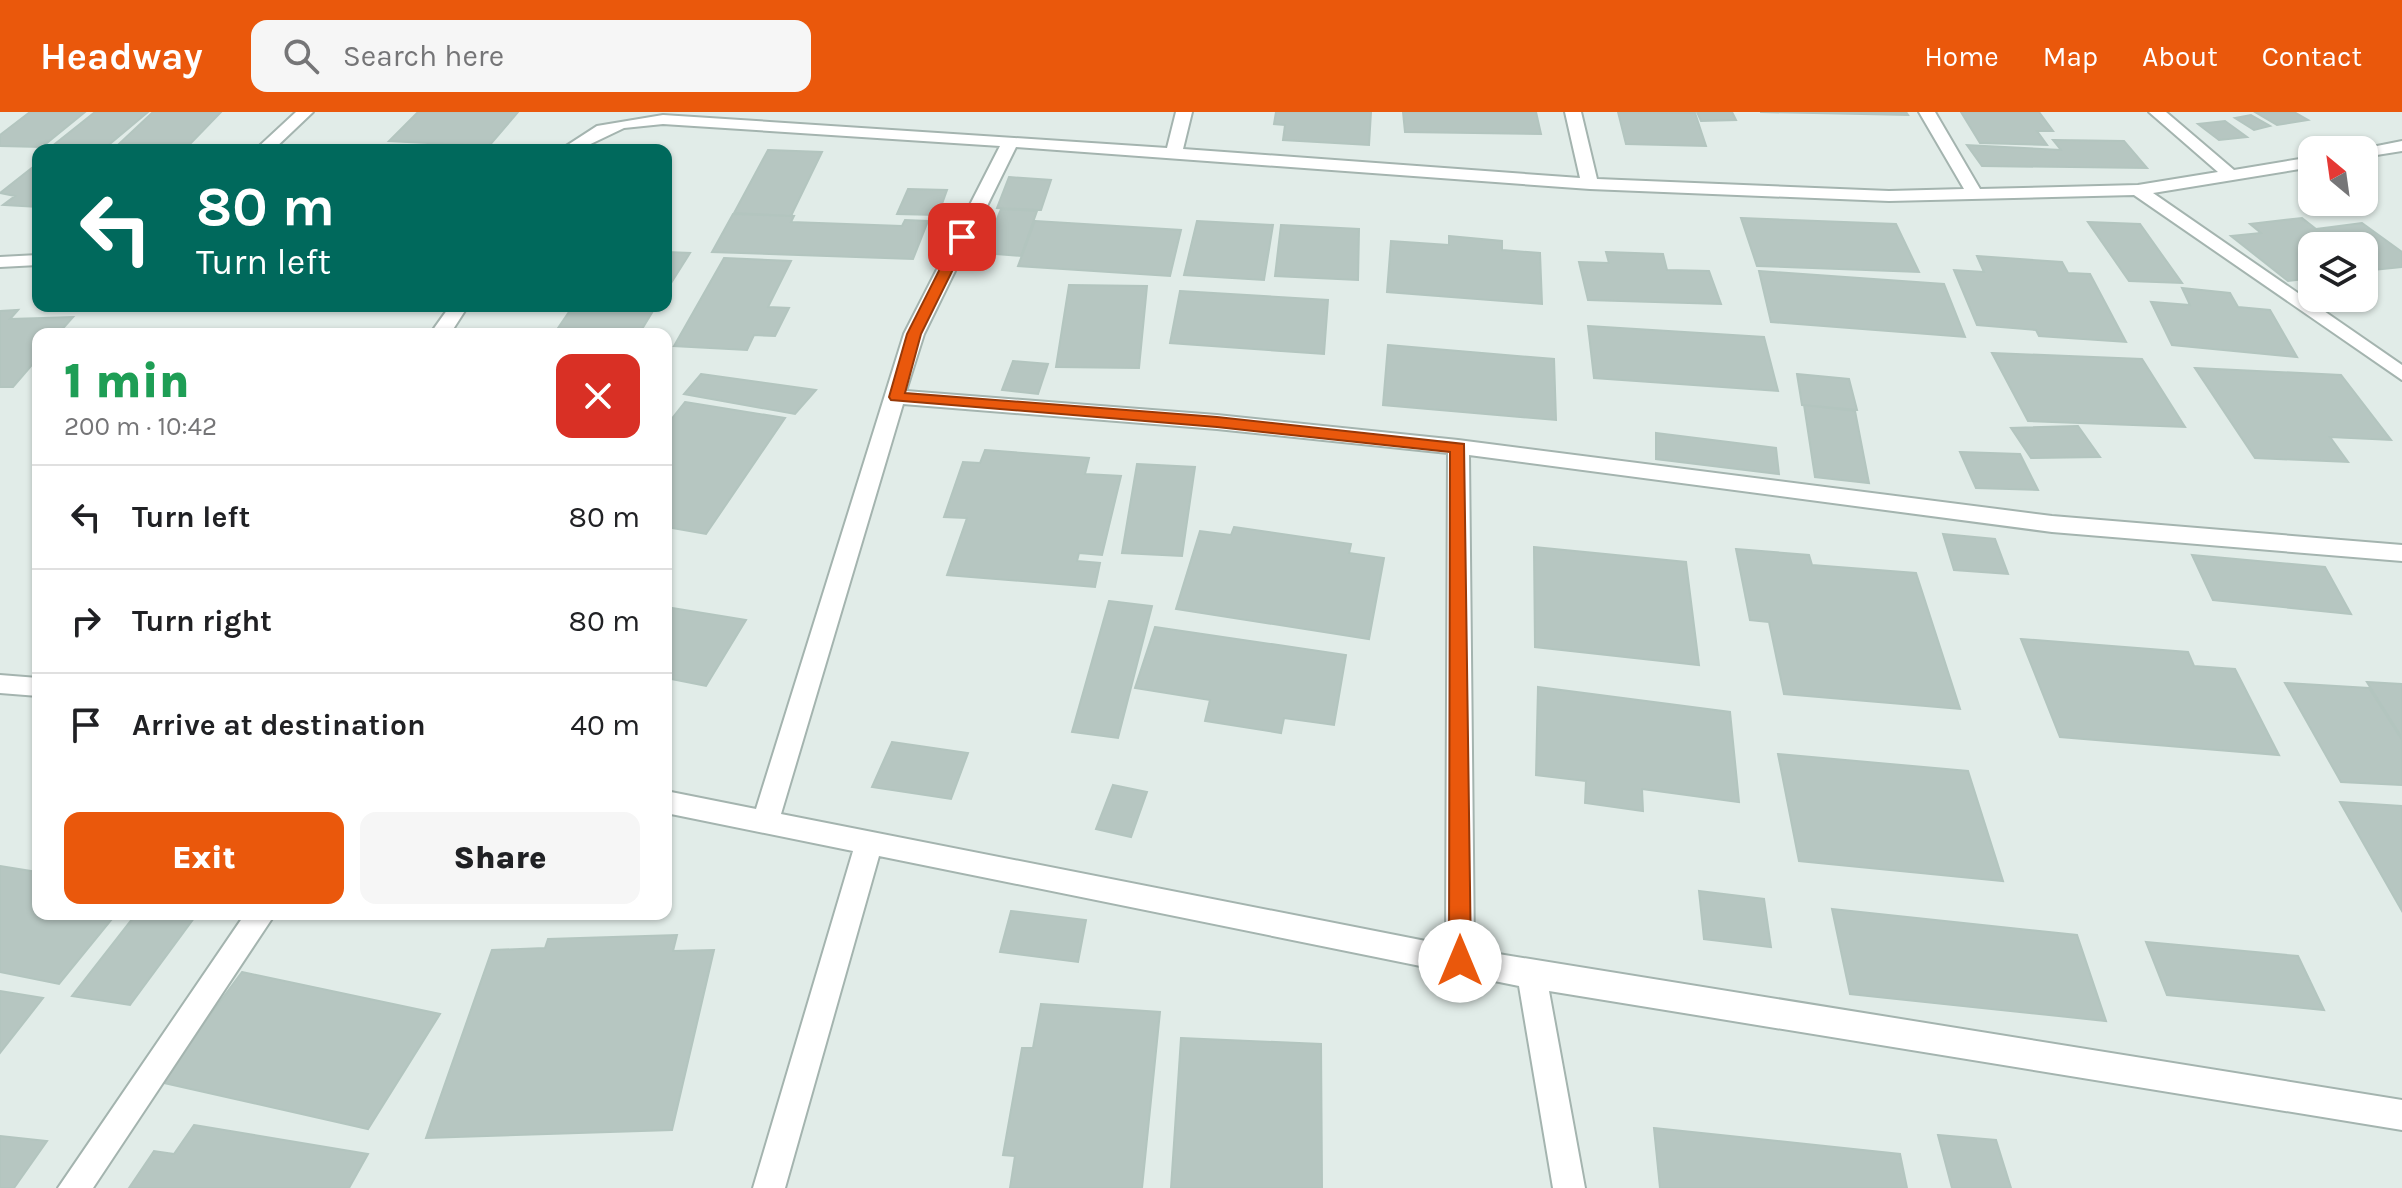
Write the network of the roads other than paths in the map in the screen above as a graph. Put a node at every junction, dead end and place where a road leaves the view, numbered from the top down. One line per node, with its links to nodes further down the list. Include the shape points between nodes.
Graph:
1 (305, 112): 7 (street)
2 (1184, 112): 11 (street)
3 (1573, 112): 14 (street)
4 (1927, 112): 16 (street)
5 (2157, 112): 13 (street)
6 (1011, 141): 8 (street, via 660,119 602,127); 11 (street); 20 (street, via 914,334)
7 (270, 144)
8 (577, 144)
9 (2402, 146): 10 (street)
10 (2378, 150)
11 (1174, 152): 14 (street)
12 (2298, 164): 13 (street)
13 (2232, 176): 15 (street)
14 (1590, 184): 16 (street, via 1889,196)
15 (2138, 190): 16 (street); 19 (street)
16 (1975, 194)
17 (32, 260): 18 (street)
18 (0, 262)
19 (2402, 374)
20 (897, 397): 21 (street); 26 (street)
21 (1458, 447): 22 (street, via 2052,524); 29 (street)
22 (2402, 553)
23 (0, 684): 24 (street)
24 (32, 687)
25 (672, 803): 26 (street)
26 (765, 823): 27 (street)
27 (869, 843): 29 (street); 33 (street)
28 (257, 920): 32 (street)
29 (1460, 961): 30 (street)
30 (1532, 975): 31 (street); 34 (street)
31 (2402, 1115)
32 (74, 1188)
33 (769, 1188)
34 (1569, 1188)

